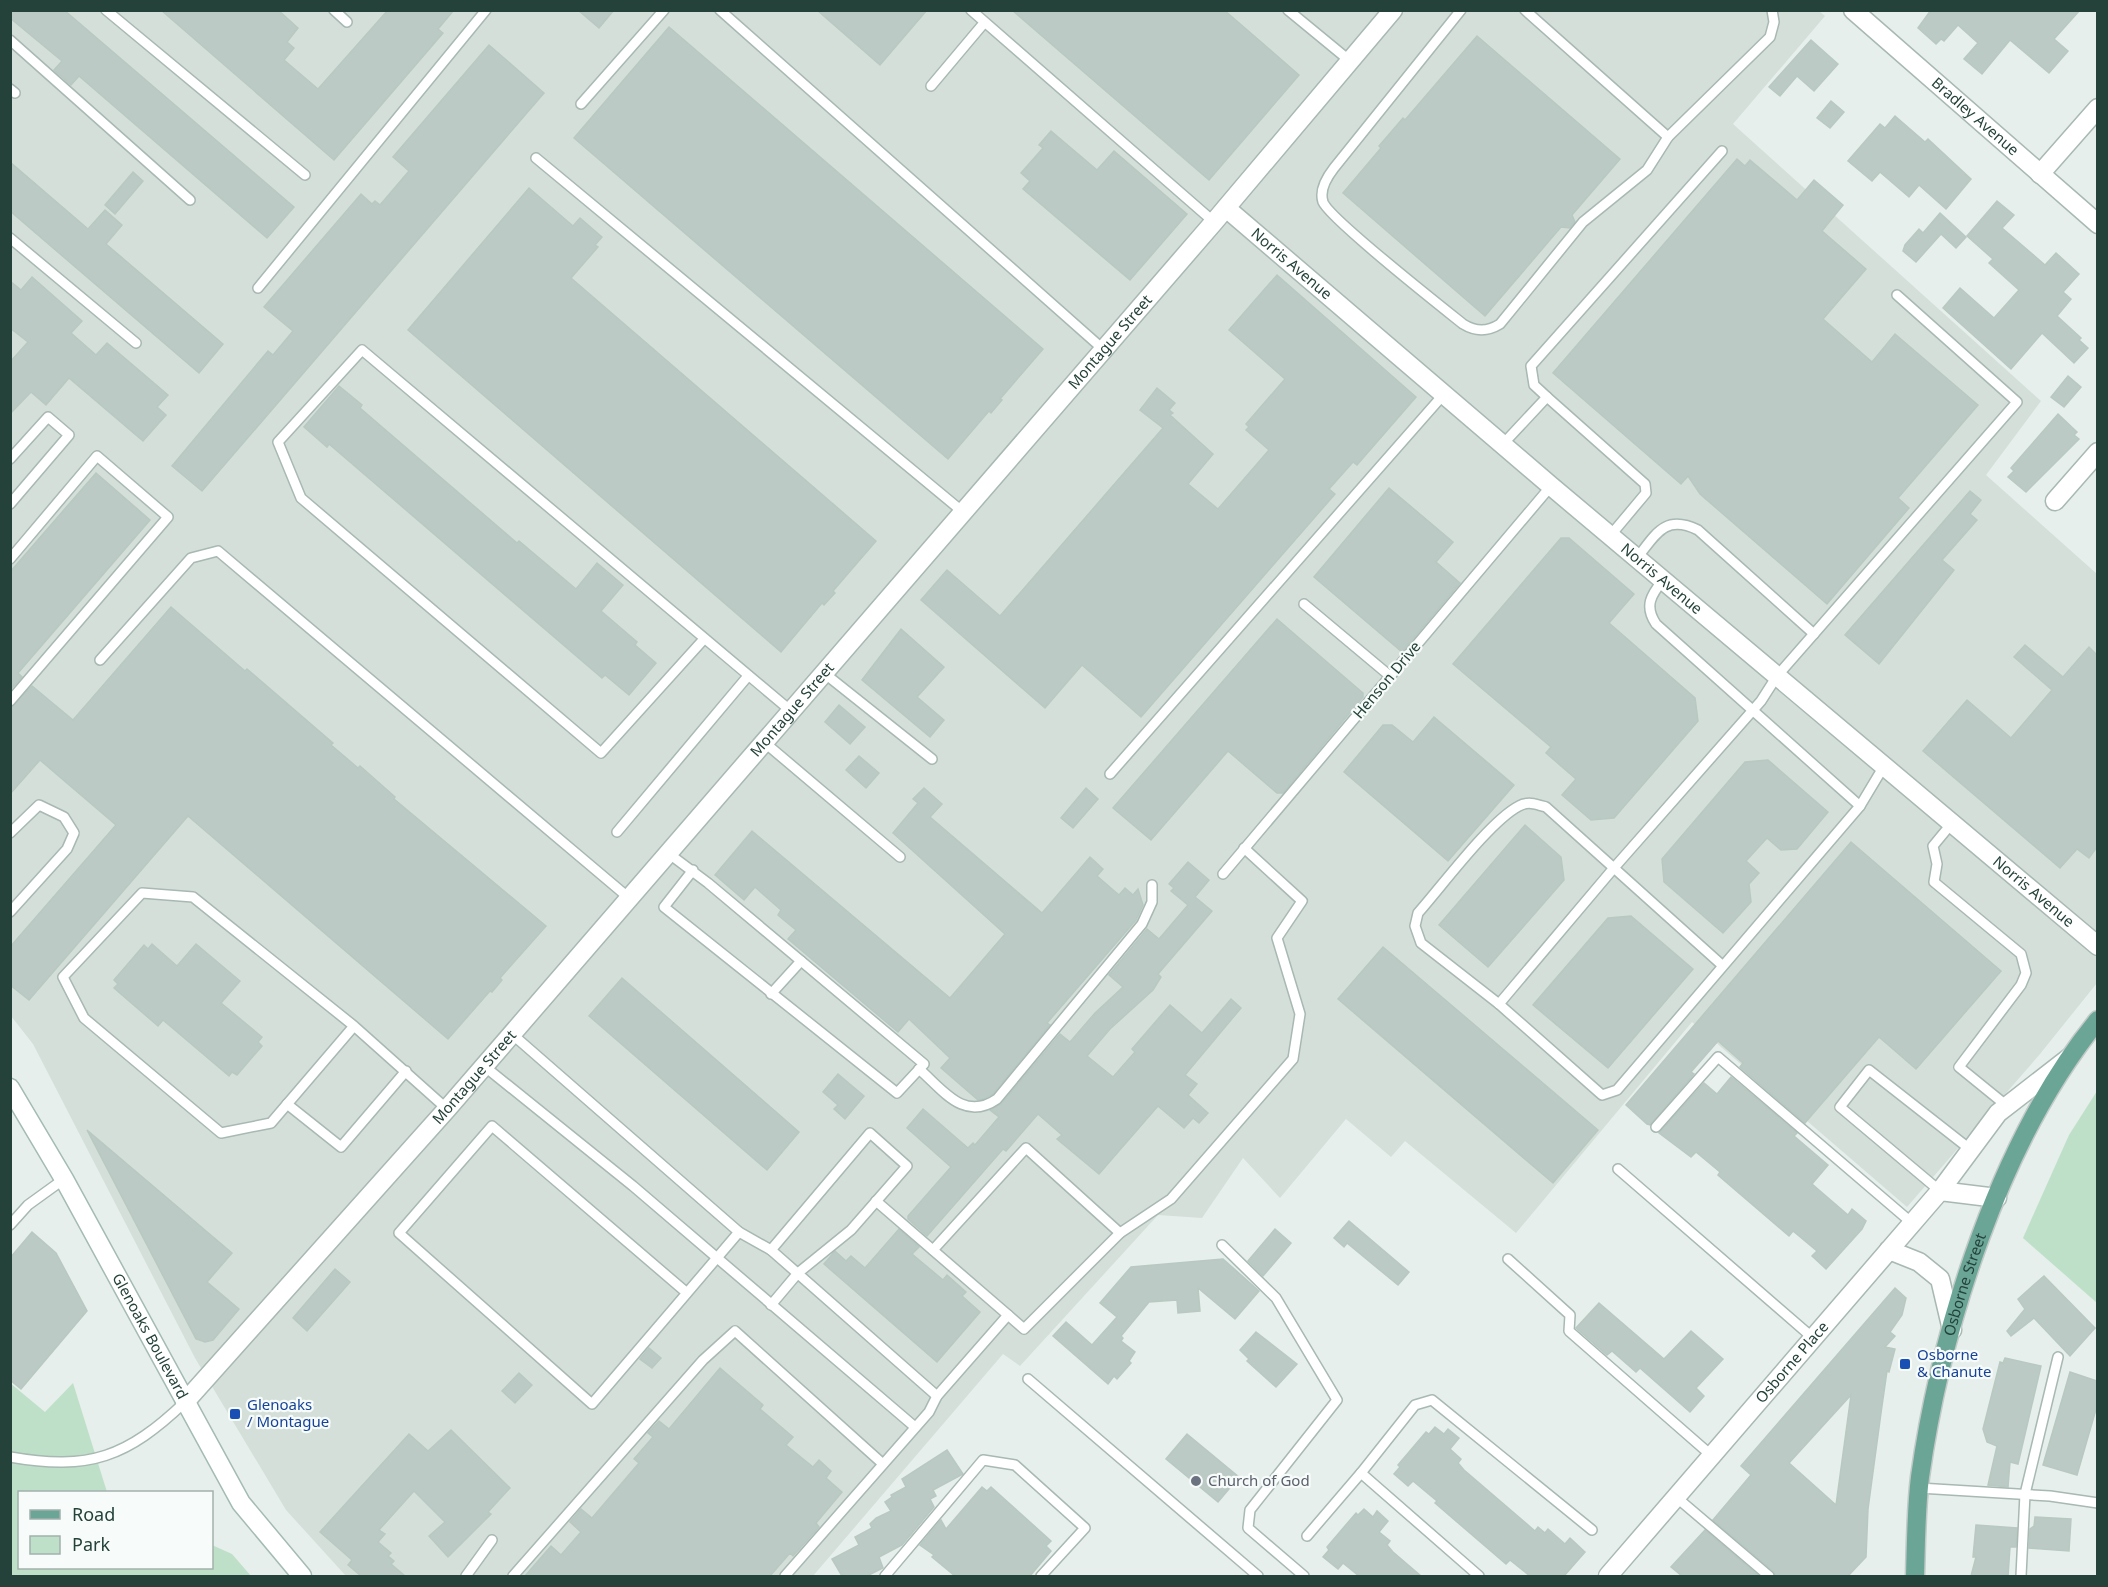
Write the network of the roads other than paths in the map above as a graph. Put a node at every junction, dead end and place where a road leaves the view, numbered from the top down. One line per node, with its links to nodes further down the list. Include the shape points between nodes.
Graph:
1 (106, 10): 24 (lane)
2 (334, 10): 13 (lane)
3 (486, 10): 30 (lane)
4 (664, 10): 18 (lane)
5 (720, 10): 33 (lane)
6 (971, 10): 14 (lane)
7 (1288, 10): 16 (lane)
8 (1393, 10): 16 (street, Montague Street)
9 (1461, 10): 20 (lane, via 1334,168 1322,194 1324,205 1354,233 1472,329 1488,330 1500,324 1583,222 1647,170)
10 (1525, 10): 20 (lane)
11 (1772, 10): 20 (lane, via 1770,37)
12 (1853, 10): 23 (street, Bradley Avenue)
13 (347, 22)
14 (984, 23): 17 (lane); 27 (lane)
15 (10, 40): 25 (lane)
16 (1350, 61): 26 (street, Montague Street)
17 (931, 86)
18 (580, 104)
19 (2097, 108): 23 (street)
20 (1668, 136)
21 (1722, 151): 35 (lane, via 1531,366 1534,385)
22 (536, 158): 42 (lane)
23 (2040, 174): 28 (street, Bradley Avenue)
24 (305, 175)
25 (190, 200)
26 (1227, 208): 27 (street, Montague Street); 34 (street, Norris Avenue)
27 (1214, 222): 33 (street, Montague Street)
28 (2097, 224)
29 (10, 238): 32 (lane)
30 (258, 288)
31 (1897, 295): 48 (lane, via 2017,402)
32 (135, 343)
33 (1104, 350): 42 (street, Montague Street)
34 (1444, 394): 36 (street, Norris Avenue); 61 (lane)
35 (1547, 397): 36 (lane); 43 (lane, via 1646,484 1646,493)
36 (1503, 444): 39 (street, Norris Avenue)
37 (2097, 452): 40 (street)
38 (10, 459): 41 (lane, via 48,417 69,435)
39 (1551, 486): 43 (street, Norris Avenue); 53 (lane, Henson Drive)
40 (2055, 501)
41 (10, 504)
42 (963, 512): 51 (street, Montague Street)
43 (1610, 536): 44 (street, Norris Avenue)
44 (1636, 558): 46 (street, Norris Avenue); 48 (lane, via 1658,531 1668,524 1683,523 1698,530)
45 (10, 559): 55 (lane, via 98,456 168,517)
46 (1663, 580): 54 (street, Norris Avenue); 56 (lane, via 1649,605 1656,624)
47 (1304, 604): 53 (lane)
48 (1814, 634): 54 (lane)
49 (704, 639): 49 (lane, via 362,350 278,442 301,498 601,753); 52 (lane)
50 (100, 660): 73 (lane, via 191,558 218,551)
51 (824, 673): 57 (street, Montague Street); 59 (lane)
52 (748, 676): 57 (lane); 64 (lane)
53 (1390, 676): 66 (lane, Henson Drive)
54 (1777, 676): 56 (lane); 60 (street, Norris Avenue)
55 (10, 701)
56 (1752, 710): 62 (lane); 69 (lane)
57 (790, 711): 58 (street, Montague Street)
58 (764, 742): 67 (street, Montague Street); 68 (lane)
59 (932, 759)
60 (1884, 766): 62 (lane); 63 (street, Norris Avenue)
61 (1110, 774)
62 (1860, 806): 77 (lane)
63 (1952, 823): 75 (street, Norris Avenue); 89 (lane, via 1933,846 1937,864 1934,882 2020,954 2026,973 1959,1067)
64 (617, 832)
65 (10, 833): 74 (lane, via 39,805 64,816 74,833 67,849)
66 (1244, 848): 71 (lane, Henson Drive); 101 (lane, via 1302,901 1277,938 1299,1014 1293,1059 1171,1199)
67 (668, 853): 70 (lane); 73 (street, Montague Street)
68 (900, 857)
69 (1613, 869): 77 (lane); 79 (lane); 79 (lane, via 1546,807 1534,803 1520,805 1503,817 1418,913 1415,926 1421,943)
70 (693, 870): 76 (lane); 78 (lane, via 664,907)
71 (1223, 874)
72 (1152, 885): 85 (lane, via 1152,902 1142,924 997,1099 984,1107 957,1103)
73 (630, 898): 82 (street, Montague Street)
74 (10, 912)
75 (2097, 946)
76 (801, 961): 78 (lane); 85 (lane, via 924,1064)
77 (1723, 966): 79 (lane, via 1617,1090 1602,1095)
78 (771, 994): 85 (lane, via 897,1093)
79 (1499, 1004)
80 (2097, 1020): 83 (main road, Osborne Street)
81 (354, 1026): 86 (lane); 88 (lane); 88 (lane, via 193,897 142,893 63,977 84,1018 221,1133 272,1123)
82 (512, 1034): 84 (street, Montague Street); 100 (lane)
83 (2073, 1054): 89 (street, Osborne Place); 96 (main road, Osborne Street, via 2028,1127)
84 (484, 1066): 90 (street, Montague Street); 106 (lane)
85 (919, 1069)
86 (406, 1071): 88 (lane, via 341,1147); 90 (lane)
87 (10, 1088): 94 (street, Glenoaks Boulevard)
88 (287, 1104)
89 (2007, 1106): 92 (street, Osborne Place)
90 (447, 1109): 117 (street, Montague Street)
91 (1656, 1127): 98 (lane, via 1718,1057)
92 (1971, 1150): 95 (street, Osborne Place); 95 (lane, via 1869,1070 1840,1107)
93 (1618, 1169): 113 (lane)
94 (64, 1179): 99 (lane, via 28,1205); 117 (street, Glenoaks Boulevard)
95 (1940, 1191): 96 (street); 98 (street, Osborne Place)
96 (1996, 1198): 112 (main road, Osborne Street)
97 (876, 1201): 103 (lane, via 907,1166 870,1133); 104 (lane); 108 (lane, via 851,1230)
98 (1912, 1223): 105 (street, Osborne Place)
99 (10, 1225)
100 (739, 1232): 103 (lane); 106 (lane)
101 (1120, 1233): 104 (lane, via 1026,1148); 111 (lane, via 1024,1329)
102 (1222, 1245): 137 (lane, via 1276,1298 1337,1400 1250,1510 1248,1528)
103 (771, 1250): 108 (lane)
104 (933, 1250): 111 (lane)
105 (1889, 1250): 112 (street, via 1919,1262 1940,1278); 113 (street, Osborne Place)
106 (716, 1258): 109 (lane); 110 (lane)
107 (1508, 1259): 119 (lane, via 1570,1315 1569,1331)
108 (798, 1273): 110 (lane); 116 (lane)
109 (687, 1293): 109 (lane, via 492,1126 399,1233 592,1404)
110 (771, 1305): 118 (lane)
111 (1008, 1315): 116 (lane)
112 (1952, 1330): 123 (main road, Osborne Street, via 1937,1386)
113 (1814, 1338): 119 (street, Osborne Place)
114 (2058, 1357): 124 (lane)
115 (1028, 1380): 136 (lane)
116 (937, 1396): 118 (lane)
117 (185, 1402): 120 (lane, via 155,1430 106,1456 58,1464); 130 (street, Glenoaks Boulevard, via 241,1503)
118 (915, 1427): 121 (lane)
119 (1712, 1456): 125 (street, Osborne Place)
120 (10, 1457)
121 (884, 1464): 132 (lane, via 735,1331 703,1360); 133 (lane)
122 (1361, 1473): 127 (lane, via 1415,1405 1432,1400); 128 (lane); 138 (lane)
123 (1919, 1488): 124 (lane); 141 (main road, Osborne Street)
124 (2025, 1494): 126 (lane); 142 (lane)
125 (1676, 1497): 139 (street, Osborne Place); 140 (lane)
126 (2097, 1503)
127 (1592, 1530)
128 (1307, 1536)
129 (492, 1540): 131 (lane)
130 (302, 1576)
131 (466, 1576)
132 (513, 1576)
133 (785, 1576)
134 (885, 1576): 135 (lane, via 983,1460 1015,1465 1085,1528)
135 (1041, 1576)
136 (1258, 1576)
137 (1304, 1576)
138 (1479, 1576)
139 (1608, 1576)
140 (1769, 1576)
141 (1915, 1576)
142 (2021, 1576)

